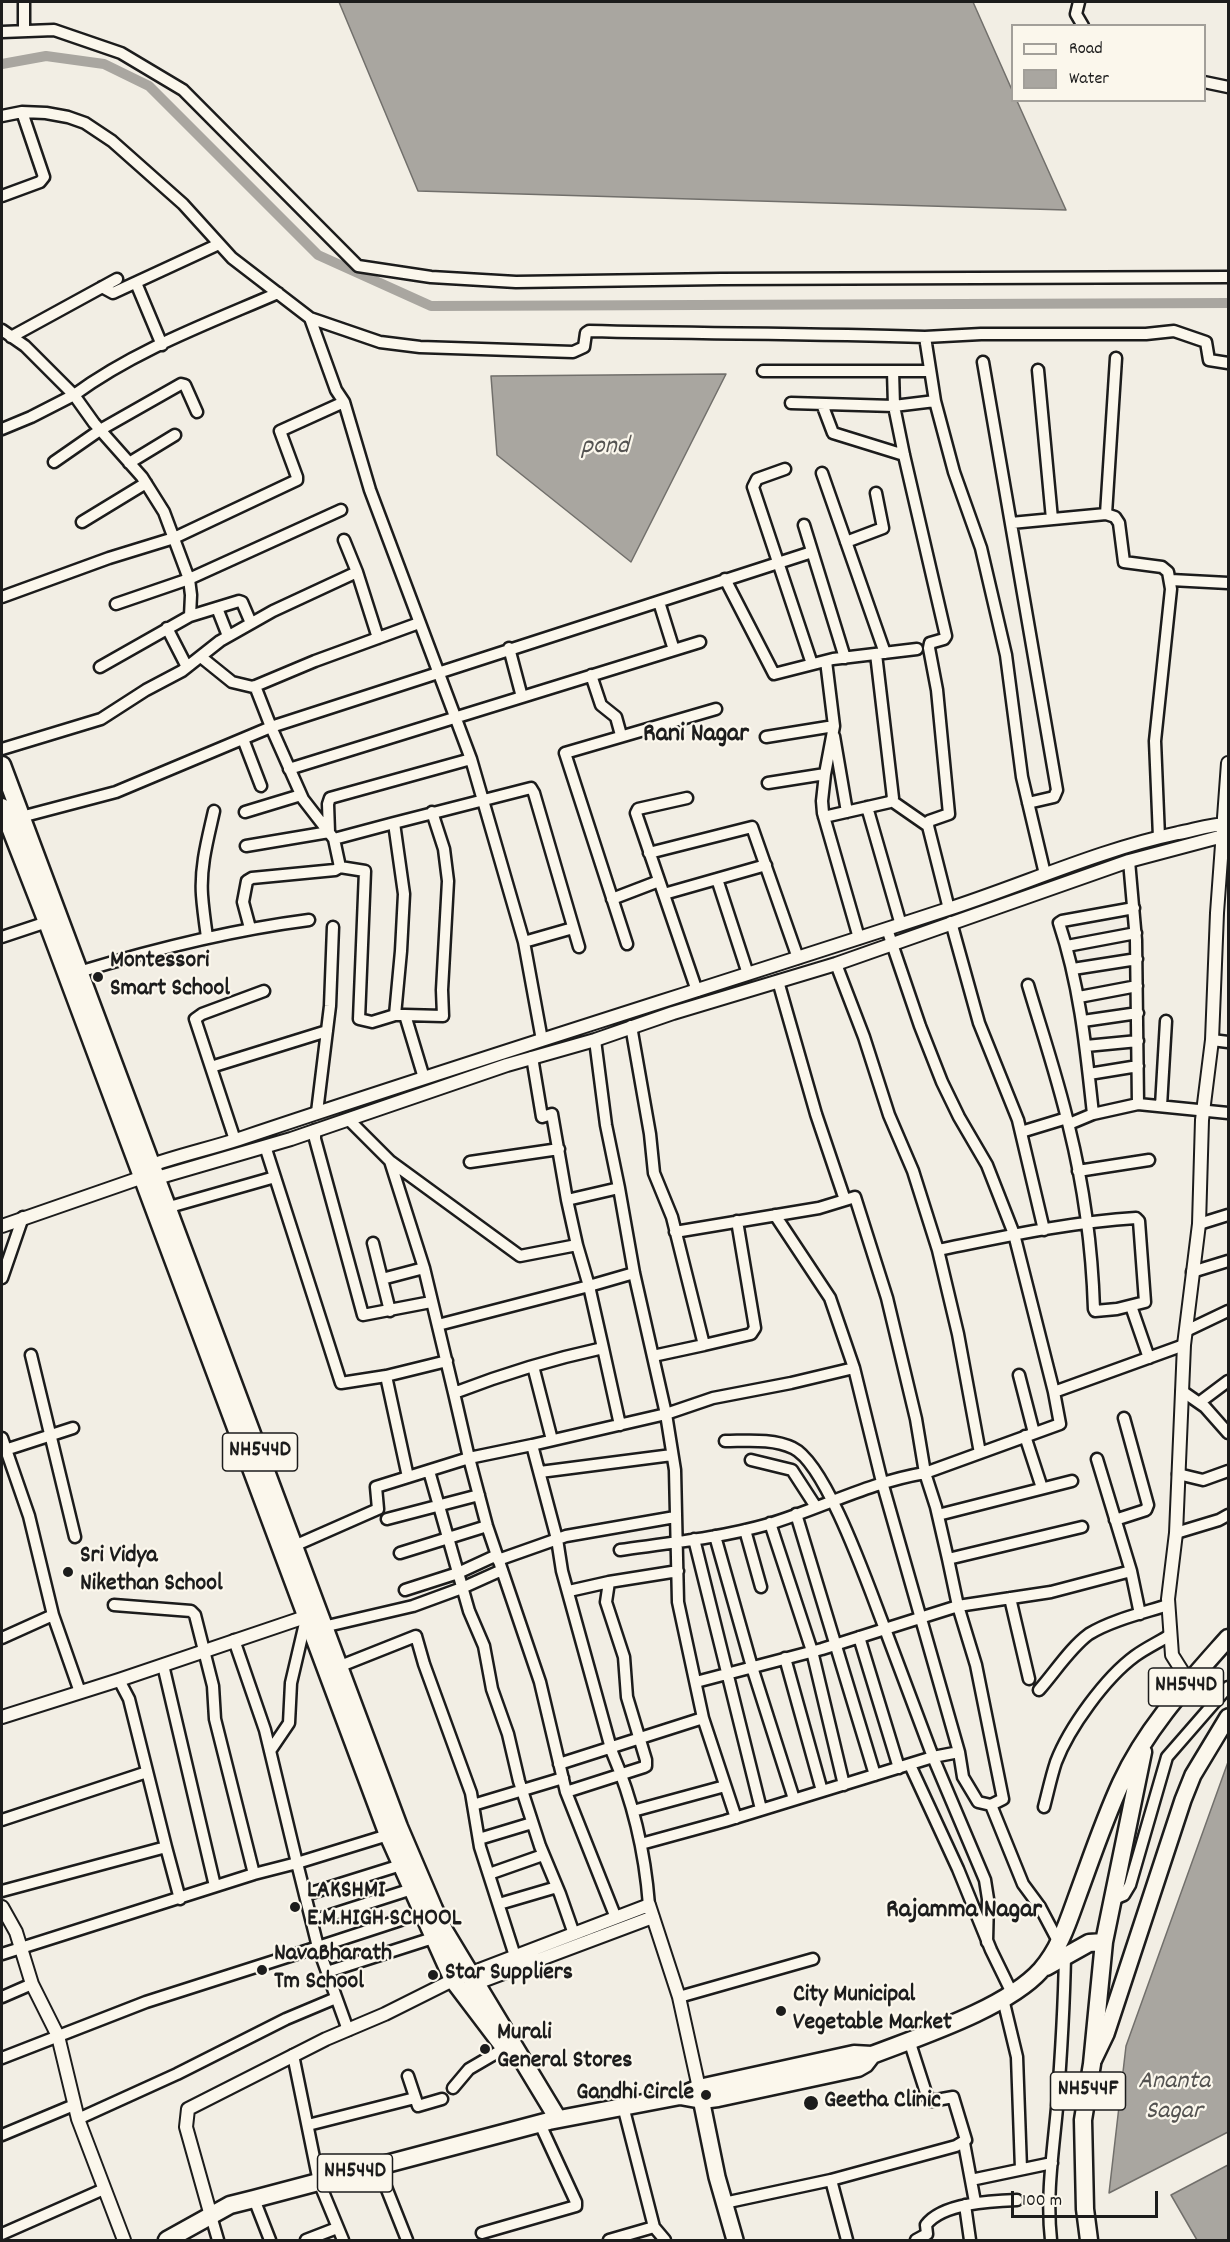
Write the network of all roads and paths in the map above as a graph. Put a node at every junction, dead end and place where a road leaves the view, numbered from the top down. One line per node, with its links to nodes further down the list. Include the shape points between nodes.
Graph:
1 (24, 2): 4 (street)
2 (1079, 2): 3 (street, via 1076,14)
3 (1082, 24)
4 (24, 31): 5 (street); 12 (street, via 54,30 121,53 183,90 358,266 431,277 516,282)
5 (2, 32)
6 (1206, 82): 7 (street)
7 (1228, 87)
8 (22, 112): 9 (street); 10 (street, via 44,177); 11 (street, via 68,117 97,130 183,204)
9 (2, 116)
10 (2, 196)
11 (219, 243): 14 (street); 16 (street, via 232,258)
12 (1228, 277)
13 (117, 279): 15 (street)
14 (136, 283): 15 (street, via 112,293); 20 (street)
15 (102, 287): 18 (street)
16 (278, 293): 17 (street); 20 (street)
17 (310, 318): 19 (street, via 380,342 506,351 573,352 584,347 589,331); 30 (street, via 332,381)
18 (6, 334): 28 (street, via 25,346)
19 (926, 337): 23 (street, via 1174,331 1206,342 1209,360); 27 (street)
20 (162, 345): 28 (street, via 102,374)
21 (1116, 358): 46 (street)
22 (983, 362): 49 (street)
23 (1228, 363)
24 (1038, 370): 47 (street)
25 (764, 371): 26 (street)
26 (892, 371): 27 (street); 33 (street)
27 (930, 371): 29 (street)
28 (74, 395): 35 (street); 36 (street)
29 (935, 401): 33 (street); 105 (street, via 954,472 981,548 1001,633)
30 (344, 402): 51 (street, via 280,431 297,480); 67 (street, via 370,490)
31 (791, 403): 32 (street)
32 (822, 404): 33 (street); 38 (street, via 832,433)
33 (894, 406): 38 (street)
34 (197, 412): 36 (street, via 183,384)
35 (2, 429)
36 (100, 430): 39 (street); 40 (street)
37 (175, 435): 40 (street)
38 (904, 455): 115 (street, via 946,636 930,643 929,648 949,814 929,821)
39 (54, 462)
40 (129, 463): 43 (street)
41 (784, 470): 55 (street, via 753,484)
42 (822, 473): 53 (street)
43 (146, 483): 48 (street); 51 (street)
44 (876, 493): 53 (street, via 883,528)
45 (341, 510): 57 (street)
46 (1106, 514): 47 (street); 59 (street, via 1119,521 1124,562 1162,567)
47 (1052, 519): 49 (street)
48 (82, 522)
49 (1011, 523): 105 (street, via 1057,793)
50 (804, 525): 54 (street)
51 (174, 538): 57 (street); 61 (street)
52 (344, 540): 56 (street)
53 (846, 542): 75 (street)
54 (812, 552): 55 (street); 77 (street)
55 (779, 562): 58 (street); 79 (street)
56 (357, 572): 66 (street); 70 (street)
57 (189, 579): 63 (street); 65 (street)
58 (725, 579): 62 (street); 79 (street, via 773,673)
59 (1171, 580): 60 (street); 118 (street, via 1155,741)
60 (1228, 583)
61 (2, 597)
62 (659, 602): 72 (street); 74 (street)
63 (116, 604)
64 (217, 608): 65 (street); 66 (street, via 242,602); 69 (street)
65 (190, 616): 68 (street)
66 (251, 623): 69 (street)
67 (419, 623): 70 (street); 82 (street)
68 (167, 628): 80 (street); 81 (street)
69 (228, 636): 76 (street)
70 (378, 638): 84 (street)
71 (700, 642): 74 (street)
72 (508, 648): 82 (street); 85 (street)
73 (917, 649): 75 (street)
74 (674, 650): 83 (street)
75 (880, 653): 77 (street); 104 (street)
76 (201, 657): 81 (street); 84 (street, via 232,682)
77 (845, 658): 78 (street)
78 (826, 661): 79 (street); 89 (street)
79 (812, 664)
80 (100, 667)
81 (187, 667): 93 (street, via 100,719)
82 (437, 671): 87 (street); 88 (street)
83 (591, 675): 85 (street); 90 (street, via 601,705 615,717)
84 (255, 686): 88 (street)
85 (522, 697): 87 (street)
86 (716, 709): 90 (street)
87 (455, 717): 94 (street); 97 (street)
88 (271, 727): 92 (street); 97 (street)
89 (834, 729): 91 (street); 98 (street); 111 (street)
90 (621, 735): 128 (street, via 565,753)
91 (766, 737)
92 (243, 738): 100 (street); 112 (street, via 116,792)
93 (2, 749)
94 (471, 759): 103 (street); 117 (street, via 330,798)
95 (1228, 764): 116 (street)
96 (2, 765): 112 (highway, NH544D)
97 (289, 769): 101 (street)
98 (825, 774): 99 (street); 113 (street)
99 (768, 783)
100 (261, 786)
101 (301, 795): 109 (street); 117 (street)
102 (687, 798): 120 (street, via 636,811)
103 (483, 799): 110 (street); 137 (street, via 532,789); 143 (street)
104 (892, 801): 107 (street); 115 (street)
105 (1028, 803): 124 (street)
106 (2, 807): 132 (highway, NH544D)
107 (867, 807): 111 (street); 134 (street)
108 (214, 811): 141 (street, via 202,877)
109 (245, 812)
110 (432, 812): 114 (street); 161 (street, via 444,849 448,881 443,1016)
111 (847, 812): 113 (street)
112 (21, 817): 152 (highway, NH544D)
113 (824, 817): 142 (street)
114 (394, 823): 117 (street); 161 (street, via 404,894)
115 (927, 826): 130 (street)
116 (1226, 830): 118 (street); 121 (street); 168 (street, via 1216,913)
117 (332, 836): 119 (street); 123 (street)
118 (1160, 837): 124 (street)
119 (246, 846)
120 (649, 853): 122 (street, via 751,826); 126 (street)
121 (1129, 861): 129 (street); 133 (street)
122 (766, 865): 125 (street); 148 (street)
123 (340, 867): 136 (street, via 249,879 243,902); 161 (street, via 365,871 359,1018 372,1022)
124 (1045, 874): 130 (street)
125 (717, 879): 127 (street); 153 (street)
126 (659, 881): 127 (street); 128 (street)
127 (664, 894): 158 (street)
128 (612, 899): 145 (street)
129 (1134, 908): 139 (street); 146 (street, via 1060,922)
130 (950, 909): 134 (street)
131 (309, 920): 136 (street)
132 (47, 922): 140 (street); 194 (highway, NH544D)
133 (951, 922): 144 (street); 186 (street, via 979,1023)
134 (901, 925): 138 (street)
135 (333, 927): 165 (street)
136 (250, 928): 141 (street)
137 (573, 928): 143 (street); 147 (street)
138 (887, 929): 142 (street); 144 (street)
139 (1136, 933): 146 (street); 149 (street)
140 (2, 937)
141 (207, 937): 152 (street)
142 (859, 938): 148 (street)
143 (524, 942): 166 (street)
144 (893, 943): 150 (street); 209 (street, via 942,1082 987,1165)
145 (627, 944)
146 (1067, 946): 151 (street)
147 (579, 947)
148 (798, 958): 153 (street)
149 (1137, 959): 151 (street); 156 (street)
150 (836, 964): 154 (street); 212 (street)
151 (1073, 969): 159 (street)
152 (78, 972): 194 (highway, NH544D)
153 (748, 974): 158 (street)
154 (778, 981): 164 (street); 198 (street)
155 (1028, 985): 184 (street)
156 (1137, 986): 159 (street); 160 (street)
157 (264, 991): 174 (street, via 196,1017)
158 (697, 991): 166 (street)
159 (1079, 997): 162 (street)
160 (1138, 1013): 162 (street); 169 (street)
161 (400, 1015): 176 (street)
162 (1083, 1021): 171 (street)
163 (1166, 1021): 178 (street)
164 (631, 1026): 167 (street); 208 (street, via 654,1173)
165 (327, 1030): 174 (street); 180 (street)
166 (542, 1040): 176 (street)
167 (595, 1040): 172 (street); 196 (street)
168 (1212, 1040): 170 (street); 179 (street)
169 (1138, 1041): 171 (street); 173 (street)
170 (1228, 1042)
171 (1086, 1046): 175 (street)
172 (532, 1058): 183 (street); 189 (street, via 542,1117 552,1114)
173 (1138, 1065): 175 (street); 177 (street)
174 (211, 1067): 187 (street)
175 (1089, 1074): 182 (street)
176 (424, 1078): 180 (street)
177 (1138, 1104): 178 (street); 182 (street)
178 (1161, 1106): 179 (street)
179 (1204, 1109): 181 (street); 205 (street)
180 (317, 1112): 187 (street)
181 (1228, 1113)
182 (1093, 1114): 184 (street)
183 (348, 1119): 185 (street); 191 (street)
184 (1068, 1121): 186 (street); 193 (street)
185 (315, 1130): 188 (street); 222 (street, via 362,1313 365,1316)
186 (1021, 1132): 207 (street)
187 (235, 1140): 194 (street)
188 (265, 1146): 194 (street); 195 (street)
189 (559, 1149): 192 (street); 197 (street)
190 (1149, 1160): 193 (street)
191 (390, 1161): 211 (street, via 520,1256); 214 (street)
192 (470, 1162)
193 (1078, 1171): 204 (street)
194 (146, 1174): 199 (highway, NH544D); 202 (street); 259 (highway, NH544D)
195 (275, 1177): 199 (street); 236 (street, via 339,1380 344,1384)
196 (619, 1188): 197 (street); 216 (street)
197 (567, 1200): 211 (street)
198 (845, 1200): 200 (street); 263 (street, via 855,1197 887,1298)
199 (166, 1208): 259 (highway, NH544D)
200 (775, 1215): 203 (street); 234 (street, via 831,1298)
201 (1228, 1215): 205 (street)
202 (23, 1217): 206 (street); 217 (street)
203 (737, 1221): 208 (street); 226 (street, via 755,1328 751,1334)
204 (1088, 1223): 207 (street); 221 (street, via 1094,1310); 221 (street, via 1138,1219 1146,1301)
205 (1199, 1224): 215 (street)
206 (2, 1226)
207 (1044, 1230): 209 (street)
208 (675, 1232): 226 (street)
209 (1014, 1234): 212 (street); 239 (street)
210 (373, 1242): 218 (street)
211 (577, 1245): 219 (street)
212 (938, 1250): 254 (street)
213 (1228, 1261): 215 (street)
214 (424, 1268): 218 (street); 220 (street)
215 (1192, 1272): 225 (street)
216 (634, 1273): 219 (street); 230 (street)
217 (2, 1278)
218 (382, 1279): 222 (street)
219 (589, 1286): 224 (street); 228 (street)
220 (431, 1302): 222 (street); 224 (street)
221 (1131, 1306): 231 (street)
222 (390, 1311)
223 (1228, 1311): 225 (street)
224 (438, 1325): 232 (street)
225 (1186, 1331): 227 (street)
226 (704, 1345): 230 (street)
227 (1184, 1345): 231 (street); 238 (street)
228 (603, 1348): 233 (street); 244 (street)
229 (31, 1355): 247 (street)
230 (653, 1356): 242 (street)
231 (1149, 1358): 239 (street)
232 (447, 1361): 236 (street); 240 (street)
233 (533, 1366): 240 (street); 250 (street)
234 (854, 1368): 242 (street, via 713,1398); 267 (street)
235 (1019, 1375): 248 (street)
236 (386, 1376): 265 (street)
237 (1228, 1381): 241 (street)
238 (1182, 1391): 241 (street); 264 (street)
239 (1054, 1392): 248 (street, via 1060,1424)
240 (454, 1393): 256 (street)
241 (1200, 1402): 246 (street)
242 (666, 1414): 244 (street); 255 (street)
243 (1124, 1418): 278 (street, via 1148,1505 1146,1510)
244 (620, 1425): 250 (street)
245 (73, 1428): 247 (street)
246 (1228, 1433)
247 (51, 1435): 253 (street); 285 (street)
248 (1030, 1435): 254 (street); 268 (street)
249 (2, 1438): 253 (street)
250 (552, 1440): 252 (street)
251 (725, 1441): 270 (street, via 793,1448 807,1460)
252 (532, 1445): 256 (street); 262 (street)
253 (3, 1450): 308 (street, via 29,1515)
254 (980, 1453): 263 (street)
255 (672, 1455): 262 (street); 276 (street)
256 (470, 1458): 260 (street); 269 (street)
257 (1096, 1459): 278 (street)
258 (752, 1460): 272 (street, via 792,1470)
259 (260, 1471): 290 (highway, NH544D); 310 (highway, NH544D)
260 (429, 1471): 265 (street); 271 (street)
261 (1228, 1471): 264 (street, via 1203,1480)
262 (540, 1473): 287 (street)
263 (925, 1473): 267 (street); 274 (street)
264 (1178, 1474): 283 (street)
265 (408, 1477): 290 (street, via 376,1487 378,1509)
266 (1072, 1481): 268 (street)
267 (882, 1482): 270 (street); 309 (street)
268 (1042, 1488): 274 (street)
269 (479, 1495): 271 (street); 280 (street)
270 (834, 1501): 272 (street); 311 (street)
271 (438, 1505): 277 (street); 286 (street)
272 (816, 1507): 273 (street)
273 (796, 1514): 279 (street); 317 (street)
274 (938, 1515): 293 (street)
275 (1228, 1515): 283 (street)
276 (675, 1517): 287 (street); 289 (street)
277 (387, 1519)
278 (1115, 1520): 296 (street)
279 (770, 1523): 282 (street); 319 (street)
280 (487, 1526): 286 (street); 294 (street)
281 (1082, 1527): 293 (street)
282 (745, 1530): 284 (street); 299 (street)
283 (1176, 1533): 305 (street)
284 (715, 1536): 288 (street); 323 (street)
285 (75, 1537)
286 (447, 1538): 292 (street); 297 (street)
287 (557, 1539): 294 (street); 302 (street)
288 (694, 1539): 289 (street); 324 (street)
289 (676, 1542): 291 (street); 295 (street)
290 (294, 1546): 310 (highway, NH544D)
291 (620, 1550)
292 (400, 1553)
293 (948, 1559): 306 (street)
294 (499, 1562): 297 (street); 300 (street); 341 (street, via 540,1682)
295 (678, 1571): 298 (street); 327 (street, via 678,1602)
296 (1131, 1571): 303 (street, via 1051,1592); 307 (street)
297 (458, 1573): 300 (street); 301 (street)
298 (609, 1582): 302 (street); 336 (street, via 606,1602 624,1657 627,1697)
299 (762, 1587)
300 (462, 1588): 310 (street, via 400,1609); 349 (street, via 484,1646 492,1689)
301 (405, 1590)
302 (569, 1591): 337 (street)
303 (1010, 1598): 306 (street); 325 (street)
304 (114, 1605): 318 (street, via 191,1611)
305 (1168, 1605): 307 (street); 312 (street)
306 (958, 1606): 309 (street); 354 (street, via 976,1665 1003,1799)
307 (1140, 1614): 330 (street, via 1089,1635)
308 (53, 1615): 314 (street); 331 (street)
309 (920, 1617): 311 (street); 339 (street)
310 (316, 1619): 316 (street); 322 (highway, NH544D); 338 (street, via 291,1683 289,1723); 361 (highway, NH544D)
311 (885, 1629): 313 (street); 340 (street)
312 (1170, 1635): 328 (street, via 1172,1655); 355 (street, via 1124,1665 1095,1699 1063,1747)
313 (859, 1637): 317 (street); 342 (street)
314 (2, 1638)
315 (1228, 1638): 328 (highway, NH544D)
316 (234, 1640): 318 (street); 338 (street)
317 (837, 1644): 319 (street); 345 (street)
318 (205, 1650): 321 (street); 368 (street, via 215,1719)
319 (812, 1651): 320 (street); 347 (street)
320 (785, 1658): 323 (street); 350 (street)
321 (163, 1665): 326 (street); 370 (street)
322 (338, 1667): 353 (street, via 416,1636); 394 (highway, NH544D, via 434,1909)
323 (752, 1667): 324 (street); 352 (street)
324 (726, 1674): 327 (street); 356 (street)
325 (1029, 1679)
326 (119, 1680): 331 (street); 343 (street, via 129,1699)
327 (696, 1682): 334 (street)
328 (1189, 1682): 335 (highway, NH544D)
329 (1228, 1687): 376 (street, via 1167,1757 1130,1886 1124,1895)
330 (1039, 1690)
331 (80, 1692): 332 (street)
332 (2, 1717)
333 (1228, 1717): 407 (main road, via 1198,1766 1183,1800 1106,2034)
334 (703, 1718): 336 (street); 348 (street)
335 (1146, 1738): 376 (highway, NH544F); 389 (highway, NH544D, via 1120,1784)
336 (640, 1739): 337 (street); 344 (street, via 646,1766)
337 (611, 1749): 341 (street); 344 (street)
338 (270, 1751): 366 (street)
339 (959, 1752): 340 (street); 354 (street, via 963,1777 978,1802)
340 (933, 1757): 342 (street); 385 (street, via 985,1880)
341 (559, 1764): 346 (street)
342 (904, 1766): 345 (street); 385 (street, via 958,1869)
343 (147, 1772): 359 (street); 364 (street)
344 (622, 1775): 351 (street); 357 (street)
345 (875, 1776): 347 (street)
346 (563, 1778): 349 (street); 351 (street)
347 (844, 1785): 350 (street)
348 (725, 1786): 357 (street); 358 (street)
349 (522, 1791): 353 (street); 360 (street)
350 (822, 1791): 352 (street)
351 (566, 1792): 381 (street)
352 (794, 1799): 356 (street)
353 (473, 1805): 362 (street)
354 (991, 1806): 389 (street, via 1023,1884)
355 (1044, 1807)
356 (761, 1809): 358 (street)
357 (633, 1811): 363 (street)
358 (736, 1818): 363 (street)
359 (2, 1820)
360 (532, 1823): 362 (street); 365 (street)
361 (388, 1835): 366 (street); 367 (highway, NH544D)
362 (479, 1839): 369 (street)
363 (640, 1844): 379 (street)
364 (166, 1847): 373 (street); 375 (street)
365 (543, 1855): 369 (street); 371 (street)
366 (297, 1863): 368 (street); 374 (street)
367 (401, 1865): 372 (highway, NH544D); 374 (street)
368 (254, 1874): 370 (street)
369 (489, 1874): 377 (street)
370 (215, 1887): 375 (street)
371 (557, 1887): 377 (street); 383 (street)
372 (412, 1889): 380 (highway, NH544D); 382 (street)
373 (2, 1891)
374 (305, 1895): 382 (street)
375 (180, 1899): 388 (street)
376 (1112, 1900): 386 (highway, NH544F)
377 (499, 1905): 391 (street)
378 (2, 1907): 388 (street)
379 (651, 1911): 381 (street); 394 (street); 399 (street)
380 (422, 1913): 384 (highway, NH544D); 387 (street)
381 (616, 1918): 383 (street)
382 (312, 1921): 387 (street)
383 (574, 1934): 391 (street)
384 (433, 1938): 393 (street); 396 (highway, NH544D)
385 (987, 1942): 397 (street)
386 (1104, 1942): 389 (highway); 407 (highway, NH544F)
387 (318, 1947): 393 (street); 402 (street, via 146,2002)
388 (21, 1949): 390 (street); 395 (street)
389 (1062, 1950): 397 (highway, NH544D); 420 (street, via 1063,2039)
390 (2, 1954)
391 (515, 1956): 394 (street)
392 (813, 1959): 399 (street)
393 (327, 1972): 400 (street)
394 (472, 1978): 396 (street); 416 (highway, NH544D)
395 (32, 1984): 398 (street); 402 (street)
396 (456, 1985): 401 (street); 404 (highway, NH544D)
397 (1008, 1996): 403 (highway, NH544D); 422 (street, via 1017,2057)
398 (2, 1997)
399 (678, 1997): 410 (street)
400 (336, 1998): 401 (street); 415 (street)
401 (348, 2030): 405 (street)
402 (58, 2036): 406 (street); 413 (street)
403 (909, 2040): 410 (highway, NH544D, via 872,2055 854,2054); 419 (street, via 928,2099 954,2097)
404 (505, 2048): 409 (street, via 469,2069); 416 (highway, NH544D)
405 (293, 2055): 417 (street); 431 (street, via 188,2109 186,2127)
406 (2, 2058)
407 (1092, 2064): 450 (highway, NH544F, via 1083,2120)
408 (408, 2076): 411 (street)
409 (453, 2088)
410 (701, 2094): 414 (highway, NH544D); 429 (main road)
411 (415, 2098): 412 (street, via 419,2106); 417 (street)
412 (442, 2098)
413 (75, 2105): 415 (street); 418 (street)
414 (623, 2106): 416 (highway, NH544D); 432 (street)
415 (78, 2119): 426 (street)
416 (549, 2122): 421 (highway, NH544D); 434 (street, via 576,2206)
417 (308, 2125): 425 (street)
418 (2, 2135)
419 (964, 2143): 423 (street); 424 (street)
420 (1052, 2163): 422 (street); 449 (street)
421 (378, 2167): 425 (highway, NH544D); 436 (street)
422 (1021, 2169): 424 (street)
423 (831, 2180): 429 (street); 446 (street)
424 (971, 2180): 430 (street)
425 (319, 2182): 427 (highway, NH544D); 433 (street)
426 (104, 2189): 435 (street); 437 (street)
427 (254, 2199): 431 (highway, NH544D, via 230,2205); 440 (street)
428 (1017, 2200): 430 (street)
429 (724, 2203): 445 (main road)
430 (970, 2204): 447 (street, via 929,2221 927,2234); 448 (street)
431 (211, 2216): 438 (highway, NH544D); 439 (street)
432 (654, 2226): 443 (street); 444 (street)
433 (337, 2228): 441 (street); 442 (street)
434 (482, 2233)
435 (2, 2234)
436 (407, 2240)
437 (124, 2241)
438 (168, 2241)
439 (218, 2241)
440 (270, 2241)
441 (306, 2241)
442 (343, 2241)
443 (609, 2241)
444 (665, 2241)
445 (735, 2241)
446 (848, 2241)
447 (916, 2241)
448 (970, 2241)
449 (1051, 2241)
450 (1089, 2241)

